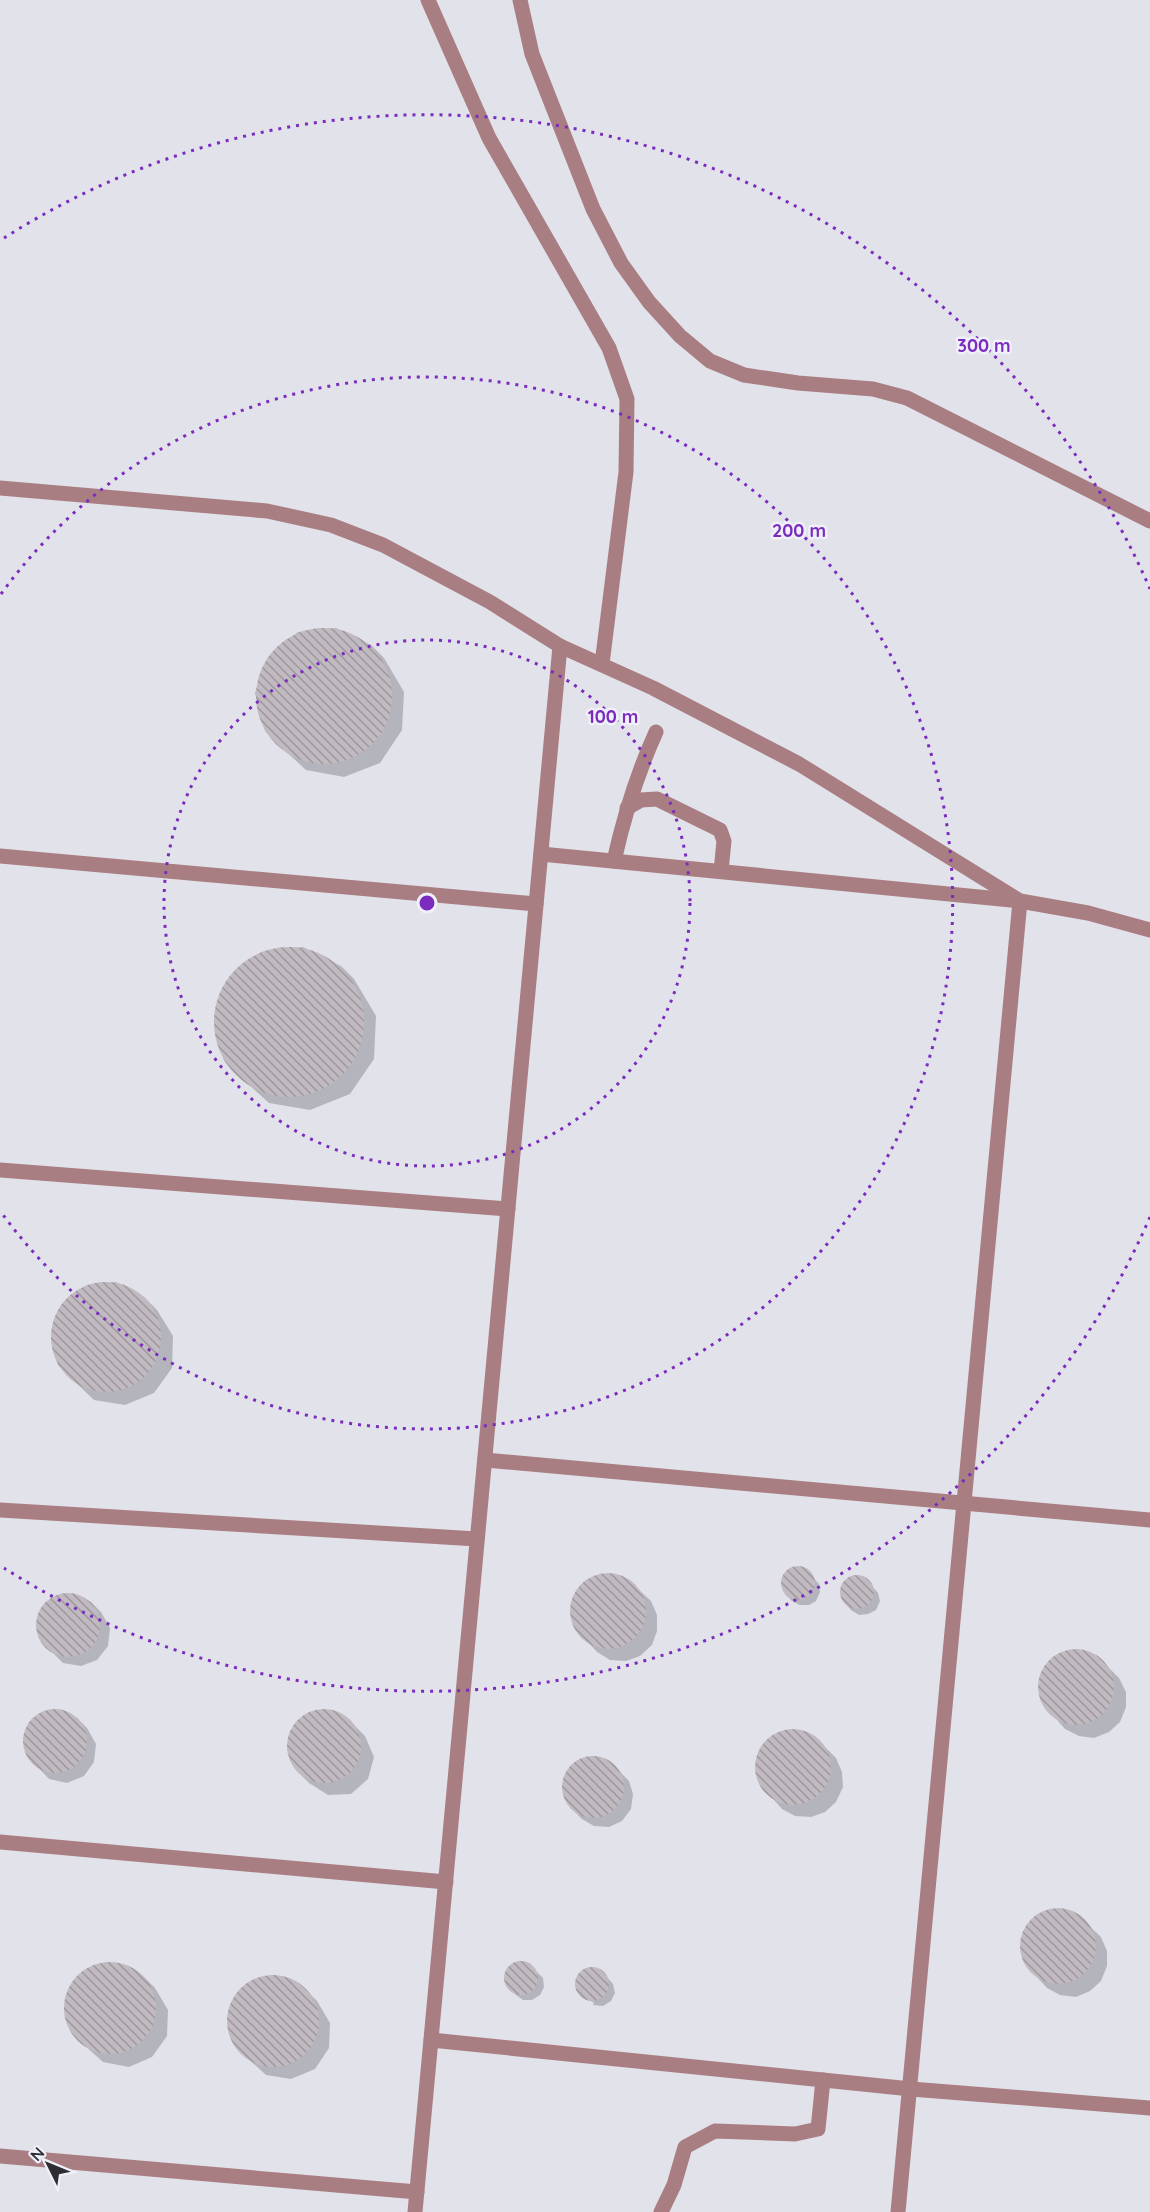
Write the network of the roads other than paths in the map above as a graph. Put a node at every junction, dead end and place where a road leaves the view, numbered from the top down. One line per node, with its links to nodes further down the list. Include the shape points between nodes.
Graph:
1 (428, 0): 6 (street, via 489,138 609,348 627,399 626,472)
2 (520, 0): 4 (street, via 532,54 593,210 621,263 649,302 710,361 744,375 873,389 907,398)
3 (0, 488): 5 (street, via 267,510 331,525 393,550 490,602)
4 (1150, 521)
5 (560, 646): 6 (street); 9 (street)
6 (602, 664): 13 (street, via 799,764)
7 (656, 732): 8 (street)
8 (627, 808): 11 (street); 12 (street, via 641,800 657,799 720,830 724,841)
9 (541, 854): 11 (street); 14 (street)
10 (0, 856): 14 (street)
11 (614, 861): 12 (street)
12 (721, 871): 13 (street)
13 (1020, 901): 15 (street); 19 (street)
14 (536, 904): 17 (street)
15 (1150, 930)
16 (0, 1170): 17 (street)
17 (508, 1209): 18 (street)
18 (485, 1460): 19 (street); 22 (street)
19 (965, 1505): 21 (street); 27 (street)
20 (0, 1510): 22 (street)
21 (1150, 1520)
22 (477, 1539): 24 (street)
23 (0, 1842): 24 (street)
24 (446, 1882): 25 (street)
25 (431, 2040): 26 (street); 30 (street)
26 (823, 2080): 27 (street); 32 (street, via 818,2129 795,2134 715,2131 685,2147)
27 (910, 2089): 28 (street); 33 (street)
28 (1150, 2108)
29 (0, 2156): 30 (street)
30 (417, 2192): 31 (street)
31 (415, 2212)
32 (661, 2212)
33 (898, 2212)

